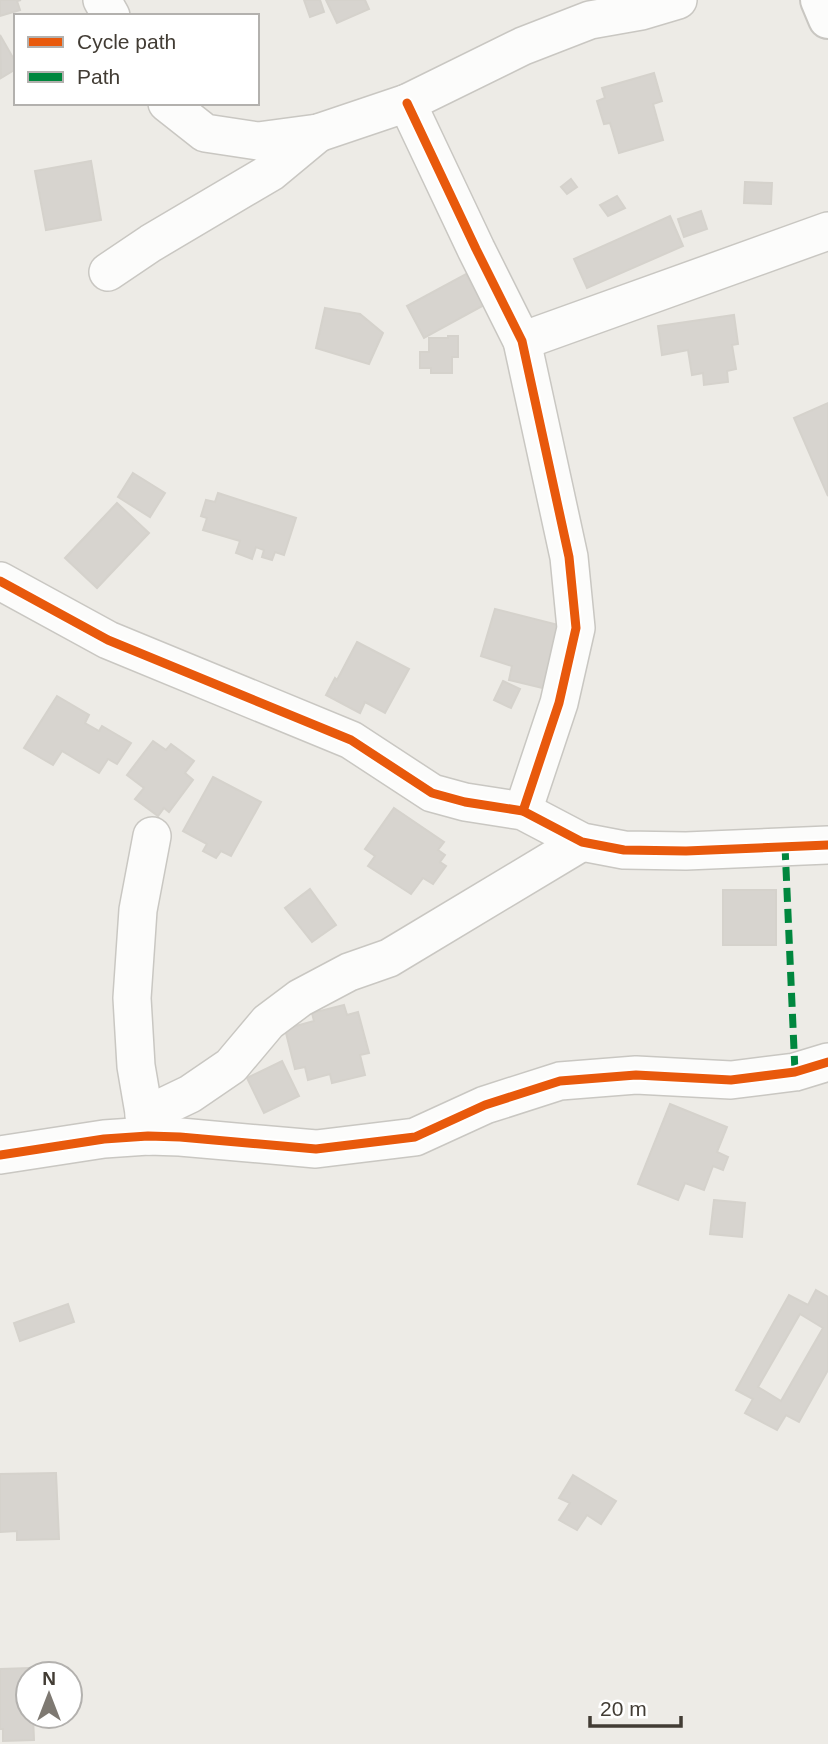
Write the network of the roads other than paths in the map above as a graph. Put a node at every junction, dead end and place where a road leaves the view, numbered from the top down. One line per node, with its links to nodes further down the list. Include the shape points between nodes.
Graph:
1 (678, 0): 4 (street, via 590,20 523,46)
2 (820, 0): 3 (street)
3 (828, 19)
4 (407, 103): 6 (street); 9 (street)
5 (170, 105): 6 (street, via 205,133 258,142)
6 (318, 133): 8 (street, via 271,172)
7 (828, 231): 9 (street)
8 (108, 272)
9 (522, 341): 11 (street, via 569,557 576,628 559,703)
10 (0, 581): 11 (street, via 108,640 351,740 432,793)
11 (523, 811): 13 (street)
12 (152, 836): 16 (street, via 138,910 132,998)
13 (582, 842): 14 (street, via 624,850 686,851); 16 (street, via 388,958 300,998 268,1022 231,1066)
14 (828, 845)
15 (828, 1062): 16 (street, via 795,1072 732,1080 636,1074 561,1081 485,1105 415,1137 316,1149 180,1137)
16 (146, 1126): 17 (street, via 104,1139)
17 (0, 1155)

